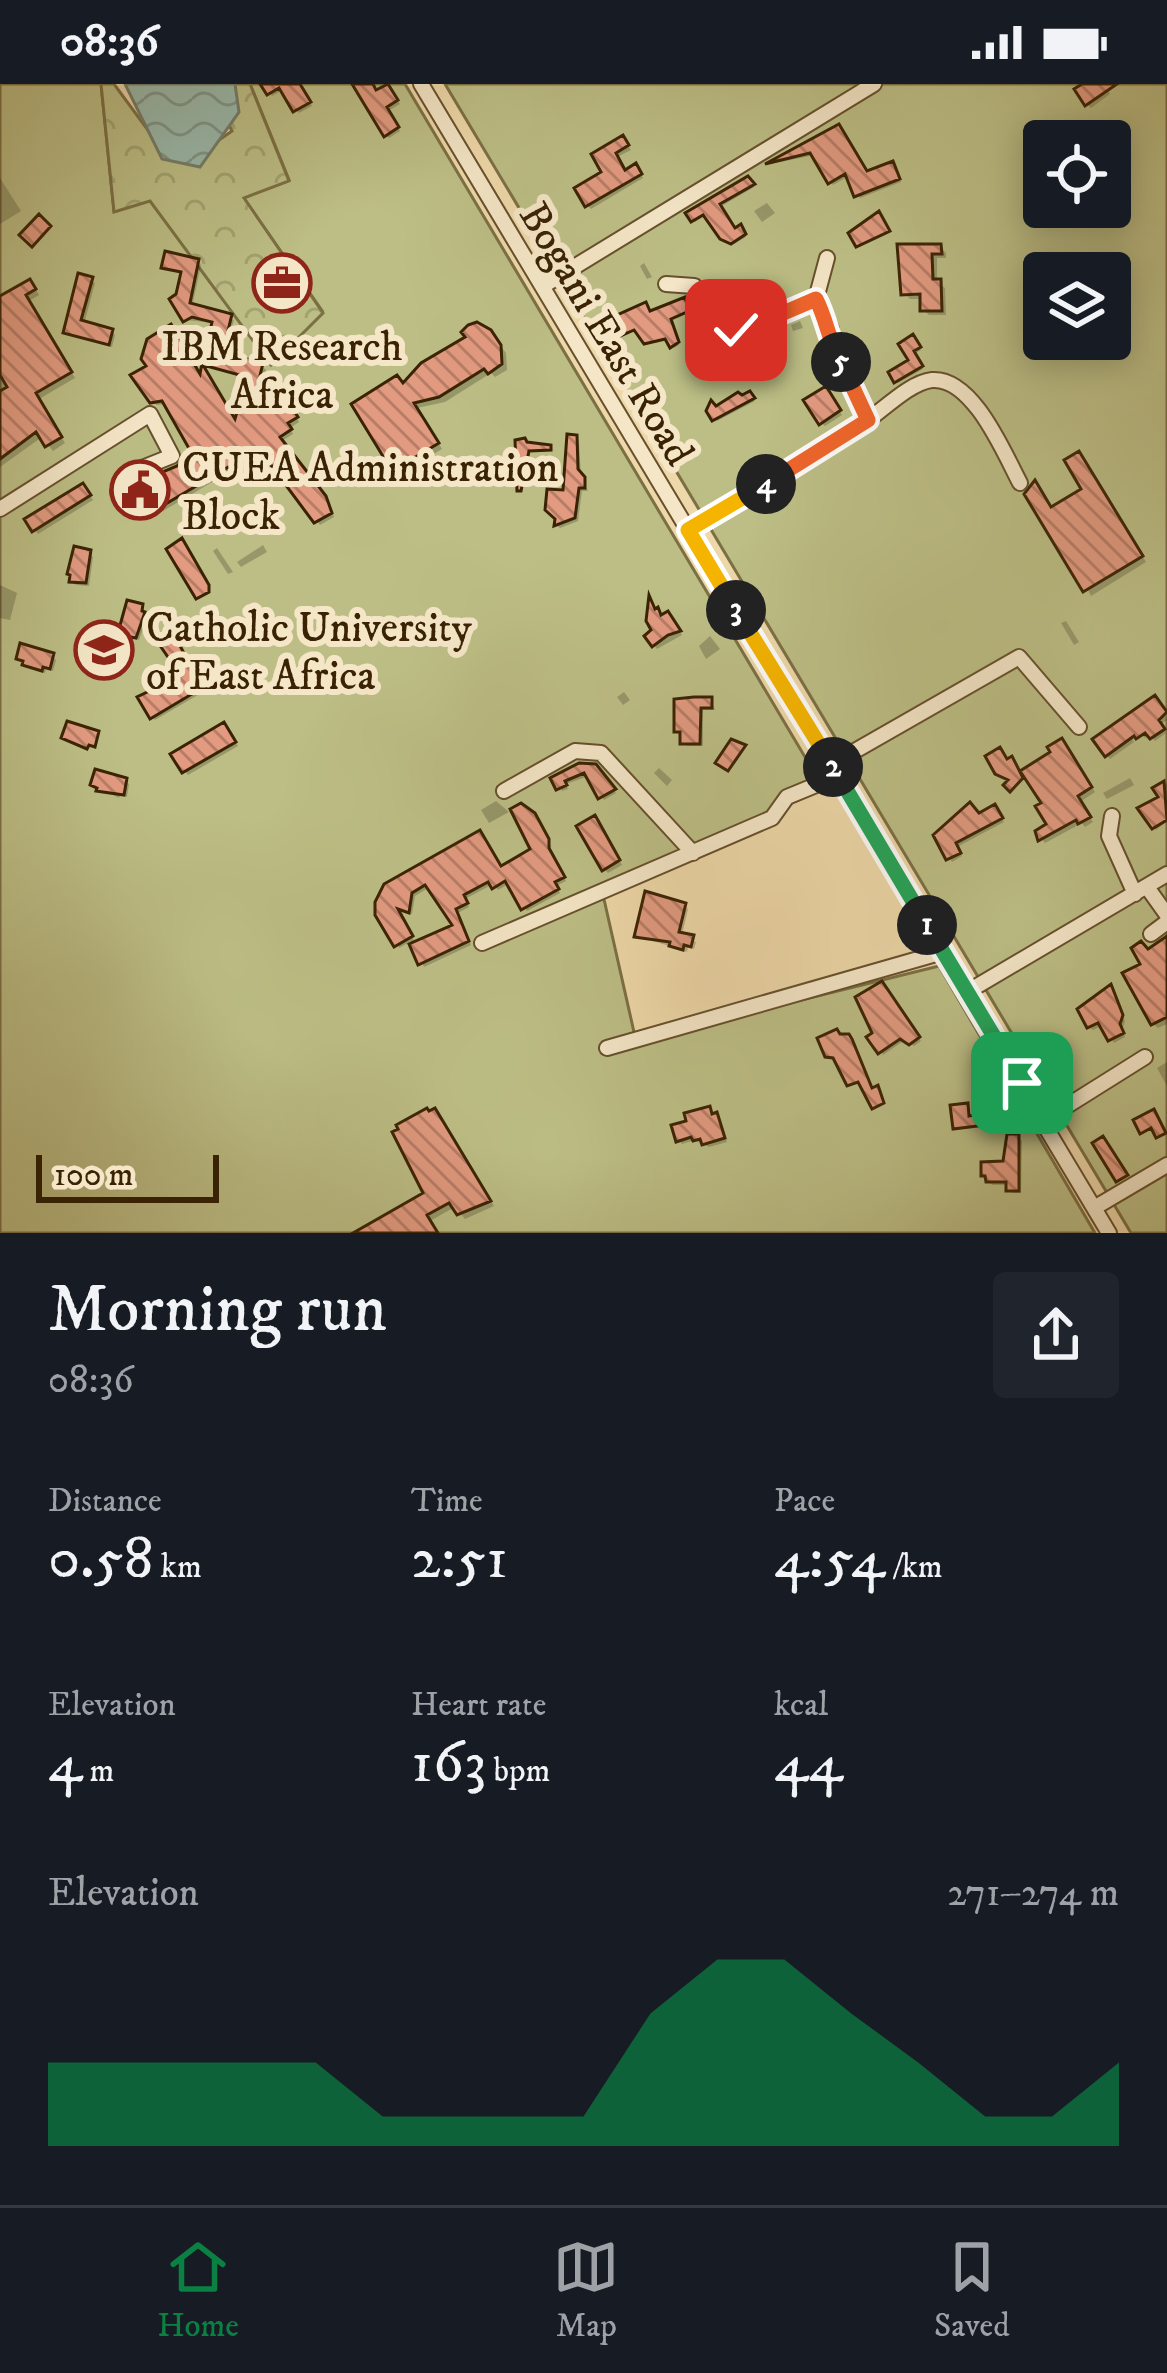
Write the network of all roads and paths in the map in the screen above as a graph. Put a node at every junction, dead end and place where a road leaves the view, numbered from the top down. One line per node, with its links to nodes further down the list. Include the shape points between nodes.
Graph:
1 (421, 84): 5 (street, Bogani East Road)
2 (874, 84): 5 (street)
3 (826, 258): 6 (street)
4 (667, 284): 6 (street, via 694,286 712,327 729,329)
5 (543, 286): 11 (street, Bogani East Road)
6 (816, 299): 7 (street)
7 (868, 420): 8 (street, via 920,384 963,391); 11 (street)
8 (1020, 483)
9 (118, 492): 10 (street, via 142,468 172,456 150,414)
10 (0, 509)
11 (688, 530): 13 (street, Bogani East Road)
12 (1079, 727): 13 (street, via 1019,657)
13 (835, 770): 16 (street, via 787,797 772,818); 22 (street, Bogani East Road)
14 (504, 791): 16 (street, via 575,752 601,753)
15 (1112, 815): 18 (street, via 1109,836)
16 (693, 853): 21 (street)
17 (1167, 874): 18 (street)
18 (1141, 890): 19 (street); 23 (street)
19 (1167, 919): 20 (street)
20 (1151, 934)
21 (482, 943)
22 (943, 952): 23 (street, Bogani East Road); 24 (street)
23 (967, 992): 26 (street, Bogani East Road)
24 (607, 1048)
25 (1145, 1057): 26 (street)
26 (1043, 1121): 28 (street, Bogani East Road)
27 (1167, 1165): 28 (street)
28 (1094, 1208): 29 (street, Bogani East Road)
29 (1109, 1233)

